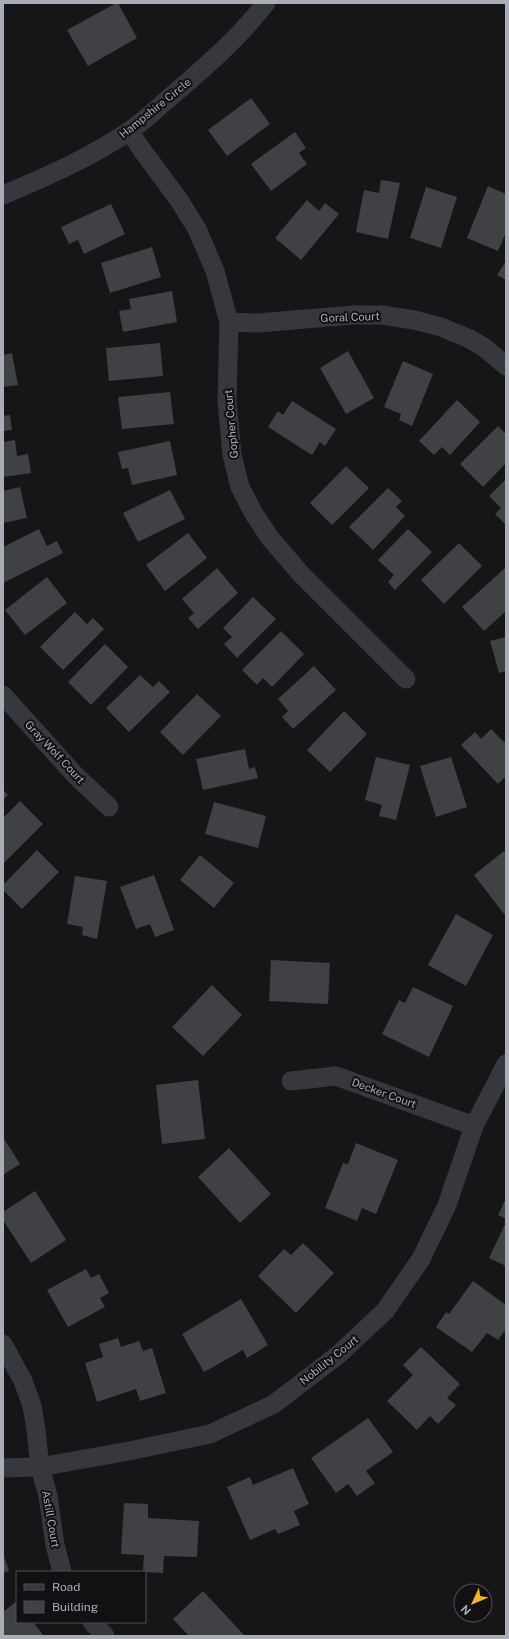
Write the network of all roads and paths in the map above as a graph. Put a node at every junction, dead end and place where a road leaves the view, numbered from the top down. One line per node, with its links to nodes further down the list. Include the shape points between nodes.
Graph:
1 (266, 3): 2 (street, Hampshire Circle, via 250,24 205,67)
2 (129, 131): 3 (street, Hampshire Circle, via 95,152); 4 (street, Gopher Court, via 197,229 215,271)
3 (3, 195)
4 (229, 322): 5 (street, Goral Court, via 258,323 353,315 382,315 414,320 441,327 470,339); 6 (street, Gopher Court, via 227,401 232,455 240,487 262,526 300,573)
5 (506, 366)
6 (406, 679)
7 (3, 695): 8 (street, Gray Wolf Court, via 75,775)
8 (109, 807)
9 (506, 1064): 11 (street, Nobility Court)
10 (291, 1081): 11 (street, Decker Court, via 336,1076)
11 (474, 1126): 13 (street, Nobility Court, via 448,1205 421,1259 385,1312 338,1355 274,1404 210,1434)
12 (3, 1344): 13 (street, Astill Court, via 23,1381 32,1406)
13 (40, 1467): 14 (street, Nobility Court); 15 (street, Astill Court)
14 (3, 1468)
15 (62, 1571)
16 (93, 1623): 17 (street)
17 (105, 1636)

